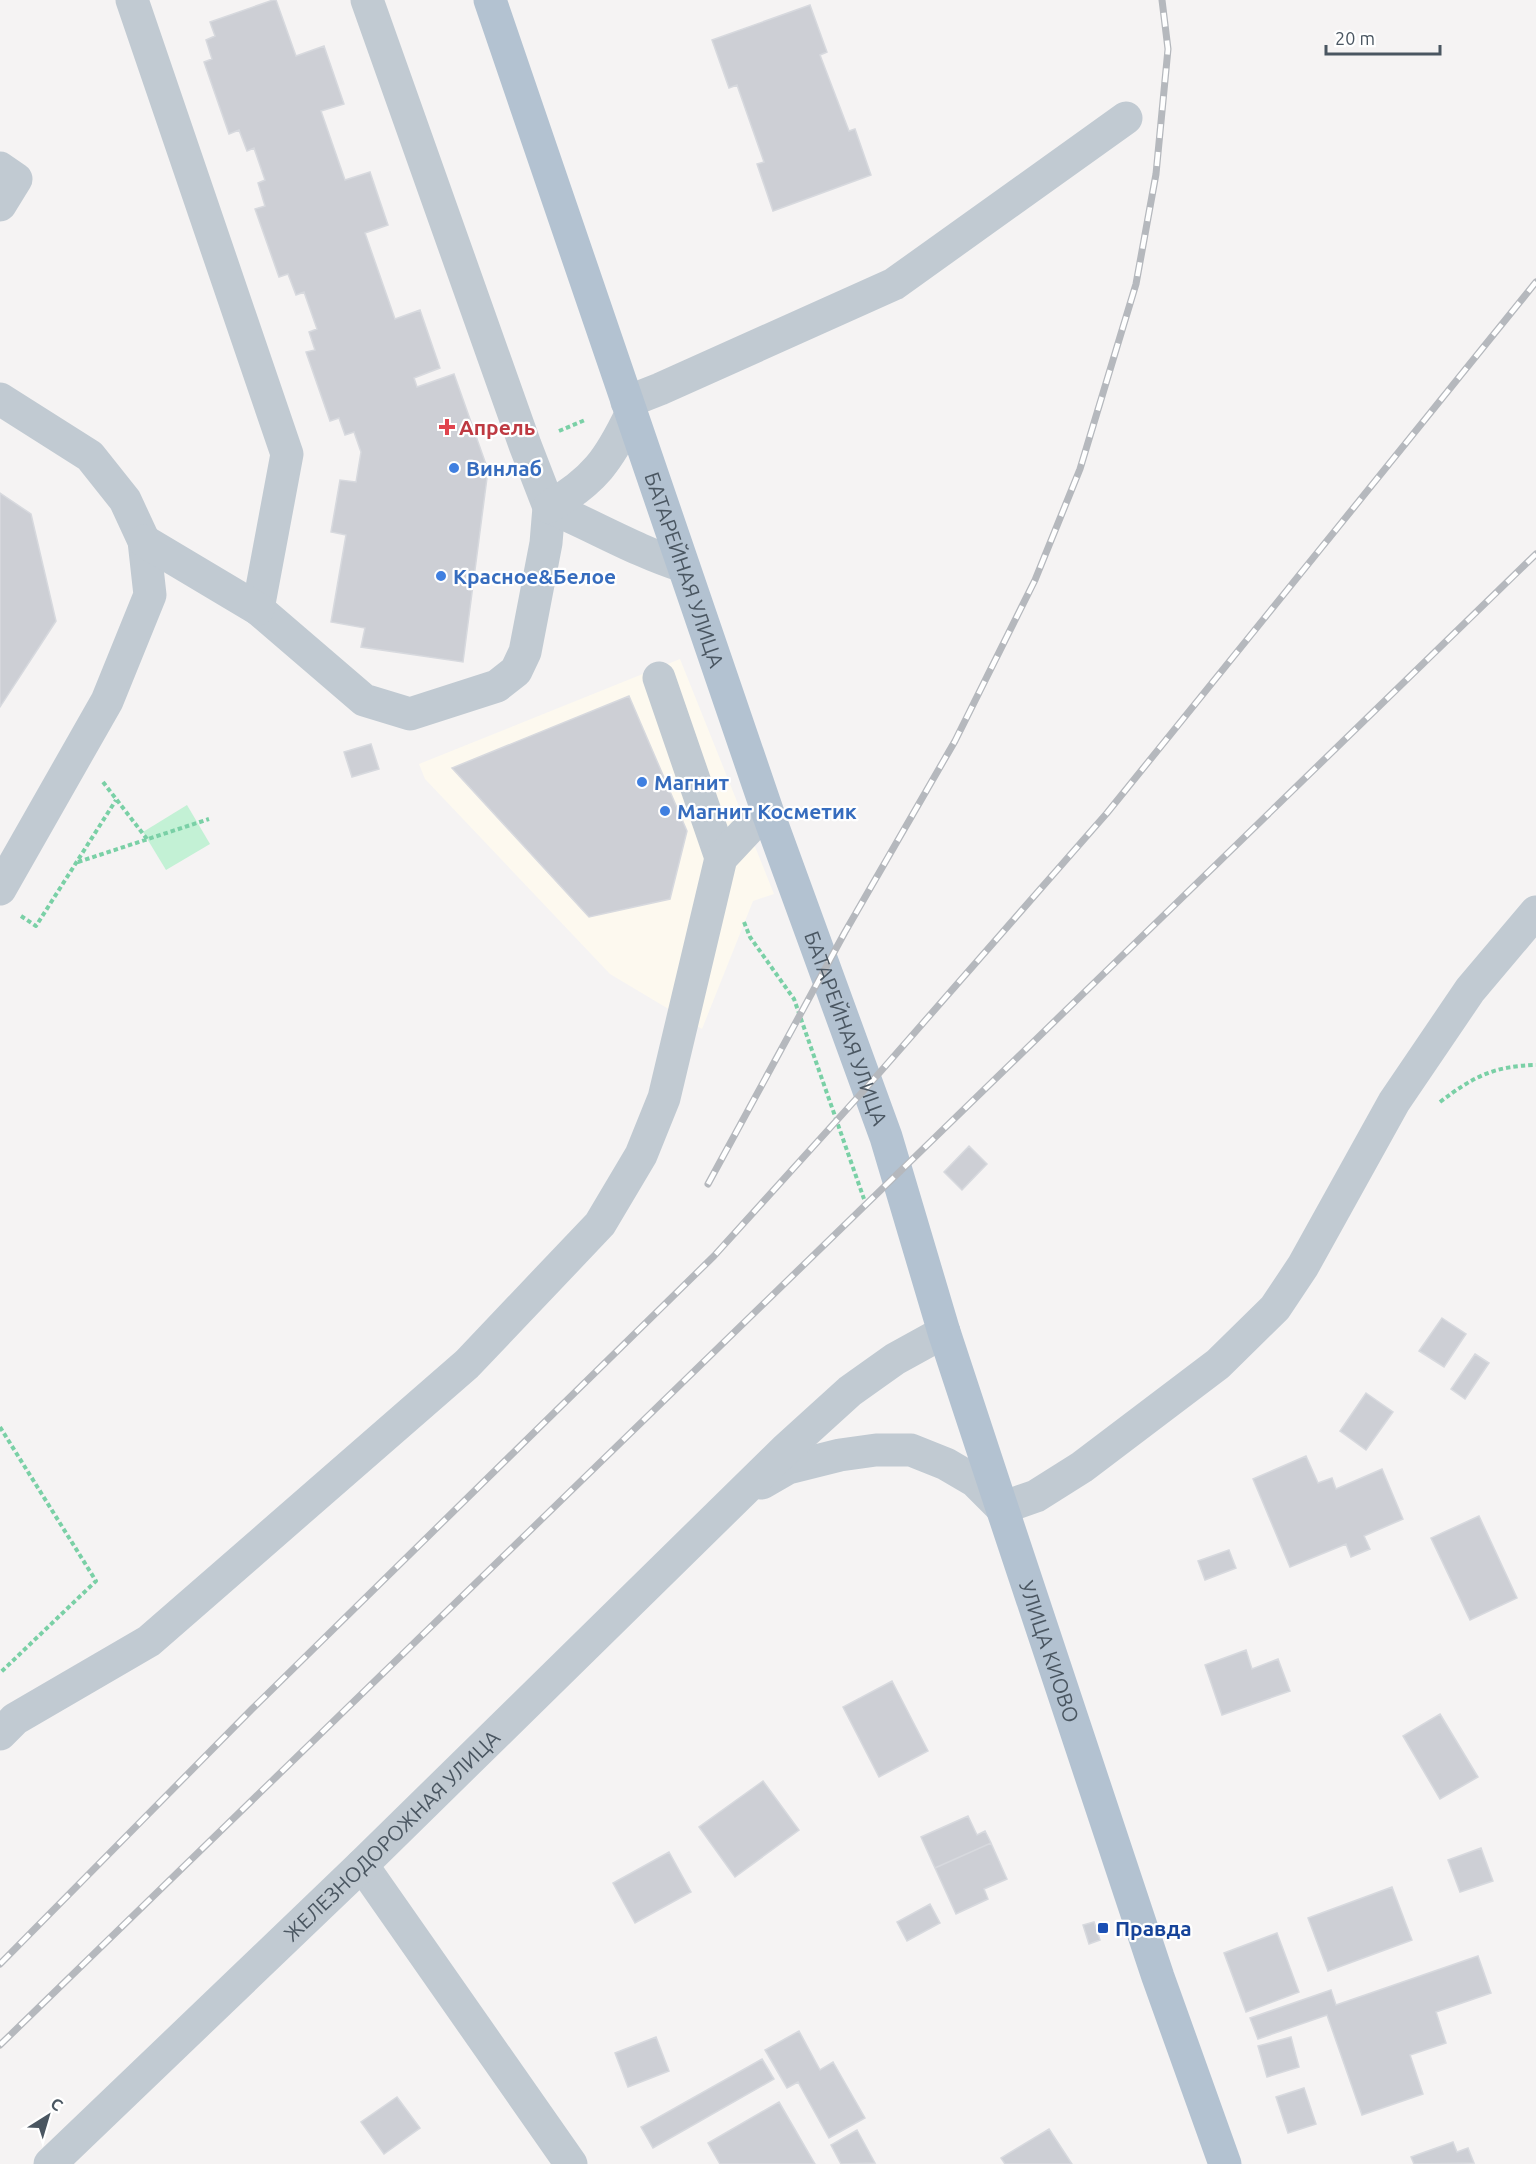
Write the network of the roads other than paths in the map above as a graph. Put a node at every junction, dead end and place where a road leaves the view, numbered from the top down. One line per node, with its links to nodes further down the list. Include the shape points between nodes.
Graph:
1 (132, 0): 12 (street, via 287,454)
2 (367, 0): 9 (street)
3 (490, 0): 8 (main road, БАТАРЕЙНАЯ УЛИЦА)
4 (1126, 118): 8 (street, via 894,284 660,390)
5 (0, 168): 6 (street, via 16,179)
6 (0, 205)
7 (0, 399): 10 (street, via 90,456 125,500)
8 (629, 408): 9 (street, via 617,444 599,470 576,491); 11 (main road, БАТАРЕЙНАЯ УЛИЦА)
9 (549, 507): 11 (street); 12 (street, via 525,652 516,671 497,686 410,714 364,700)
10 (144, 541): 12 (street); 16 (street, via 150,595 107,701 78,750)
11 (683, 566): 14 (main road, БАТАРЕЙНАЯ УЛИЦА)
12 (258, 609)
13 (659, 678): 15 (street)
14 (769, 816): 15 (street, via 750,827); 18 (main road, БАТАРЕЙНАЯ УЛИЦА)
15 (721, 858): 22 (street, via 664,1098 641,1155 600,1224 467,1364 149,1641 15,1719)
16 (9, 902)
17 (1536, 912): 21 (street, via 1470,990 1394,1102 1303,1266 1275,1308 1218,1364 1082,1467 1036,1496)
18 (886, 1137): 19 (main road, УЛИЦА КИОВО)
19 (945, 1332): 20 (street, ЖЕЛЕЗНОДОРОЖНАЯ УЛИЦА, via 895,1359 850,1391); 21 (main road, УЛИЦА КИОВО)
20 (730, 1502): 21 (street, ЖЕЛЕЗНОДОРОЖНАЯ УЛИЦА, via 788,1468 840,1455 911,1450 975,1481); 23 (street, ЖЕЛЕЗНОДОРОЖНАЯ УЛИЦА)
21 (1002, 1509): 26 (main road, УЛИЦА КИОВО, via 1158,1977)
22 (0, 1734)
23 (362, 1865): 24 (street, ЖЕЛЕЗНОДОРОЖНАЯ УЛИЦА); 25 (street)
24 (50, 2164)
25 (571, 2164)
26 (1225, 2164)

